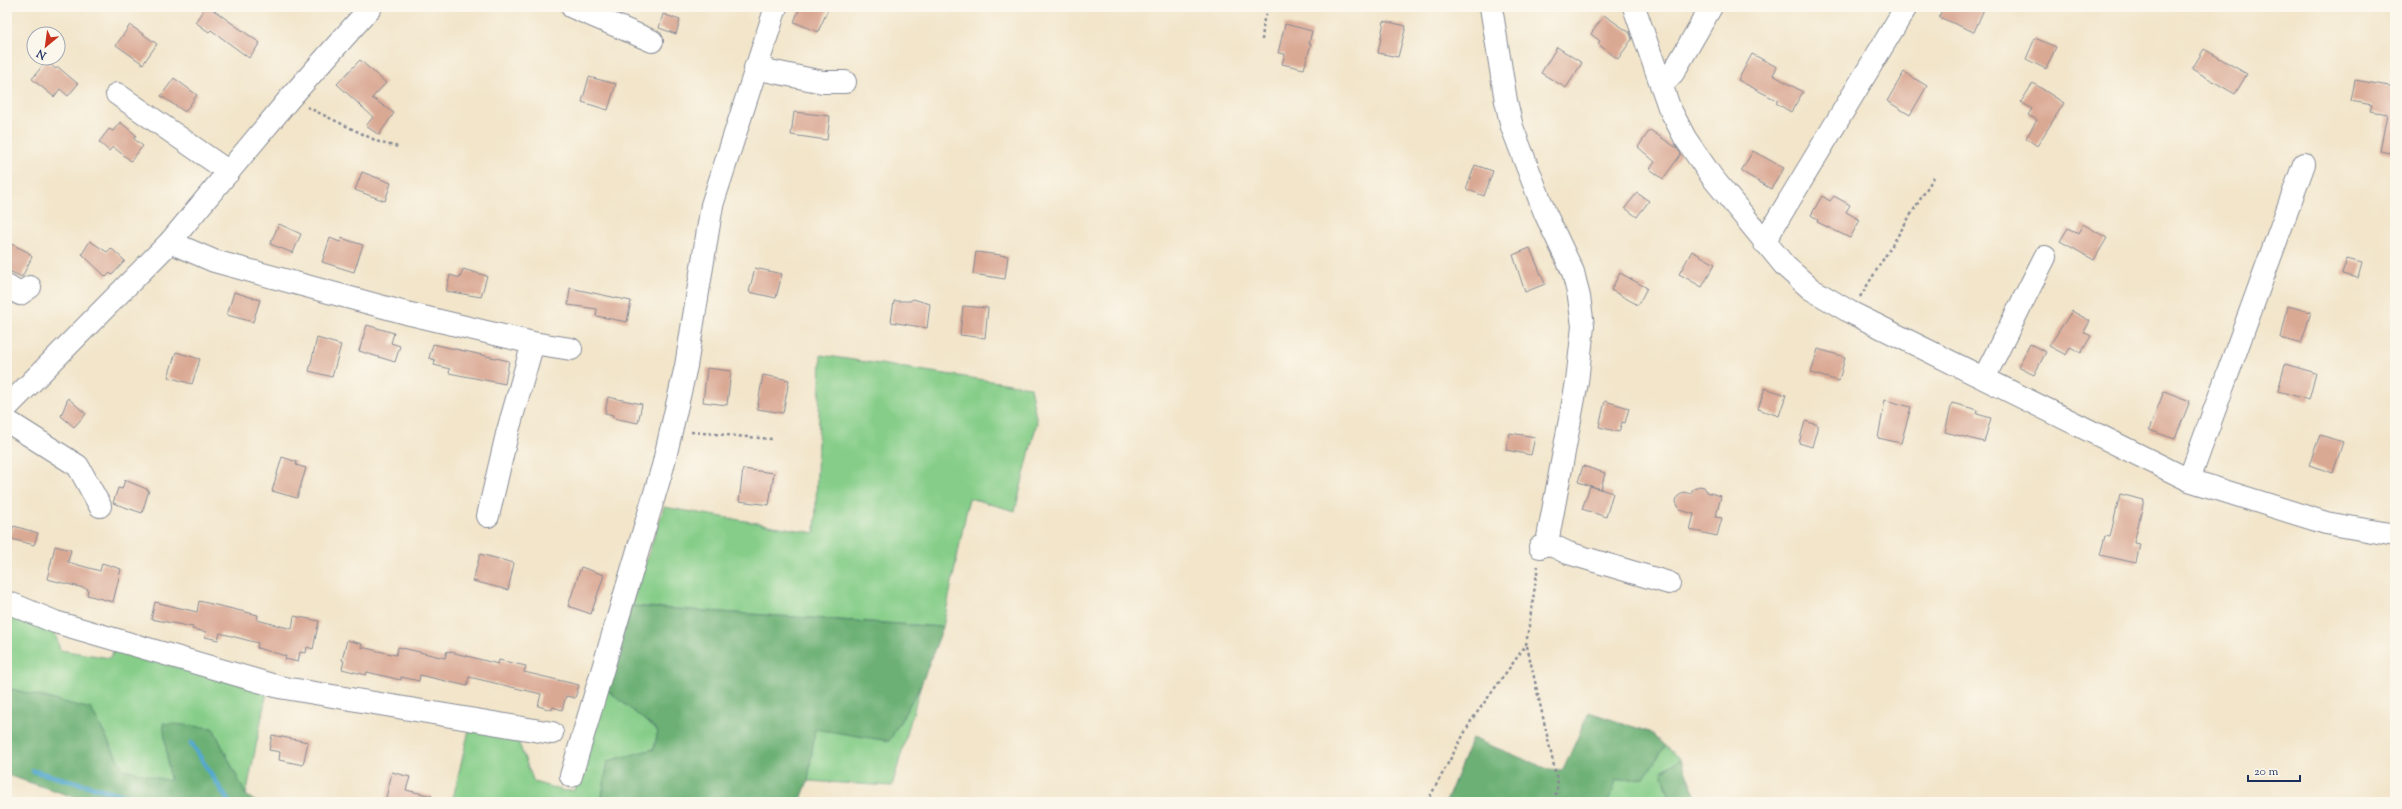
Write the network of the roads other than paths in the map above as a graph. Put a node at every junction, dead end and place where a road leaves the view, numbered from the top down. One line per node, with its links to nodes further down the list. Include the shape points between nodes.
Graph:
1 (370, 7): 14 (street)
2 (572, 7): 8 (street)
3 (776, 7): 9 (street)
4 (1491, 7): 29 (street, via 1512,126 1545,213 1573,272 1583,326 1577,382 1544,545)
5 (1634, 7): 11 (street)
6 (1711, 7): 11 (street, via 1673,73)
7 (1906, 7): 16 (street)
8 (652, 41)
9 (755, 68): 10 (street, via 823,82); 32 (street, via 712,205 686,366 663,466)
10 (845, 82)
11 (1661, 85): 16 (street, via 1685,138 1712,177)
12 (117, 94): 14 (street)
13 (2304, 164): 25 (street)
14 (229, 172): 15 (street)
15 (170, 242): 20 (street, via 214,261 406,313); 23 (street)
16 (1764, 242): 22 (street, via 1785,266 1811,289 1850,312)
17 (2045, 258): 22 (street)
18 (7, 286): 19 (street, via 20,294)
19 (30, 287)
20 (533, 343): 21 (street); 27 (street, via 507,434)
21 (572, 349)
22 (1984, 378): 25 (street)
23 (7, 408)
24 (7, 421): 26 (street, via 78,466)
25 (2189, 480): 28 (street, via 2326,524)
26 (100, 506)
27 (488, 516)
28 (2395, 535)
29 (1669, 583)
30 (7, 602): 31 (street, via 55,622 280,687)
31 (552, 733)
32 (571, 776)

